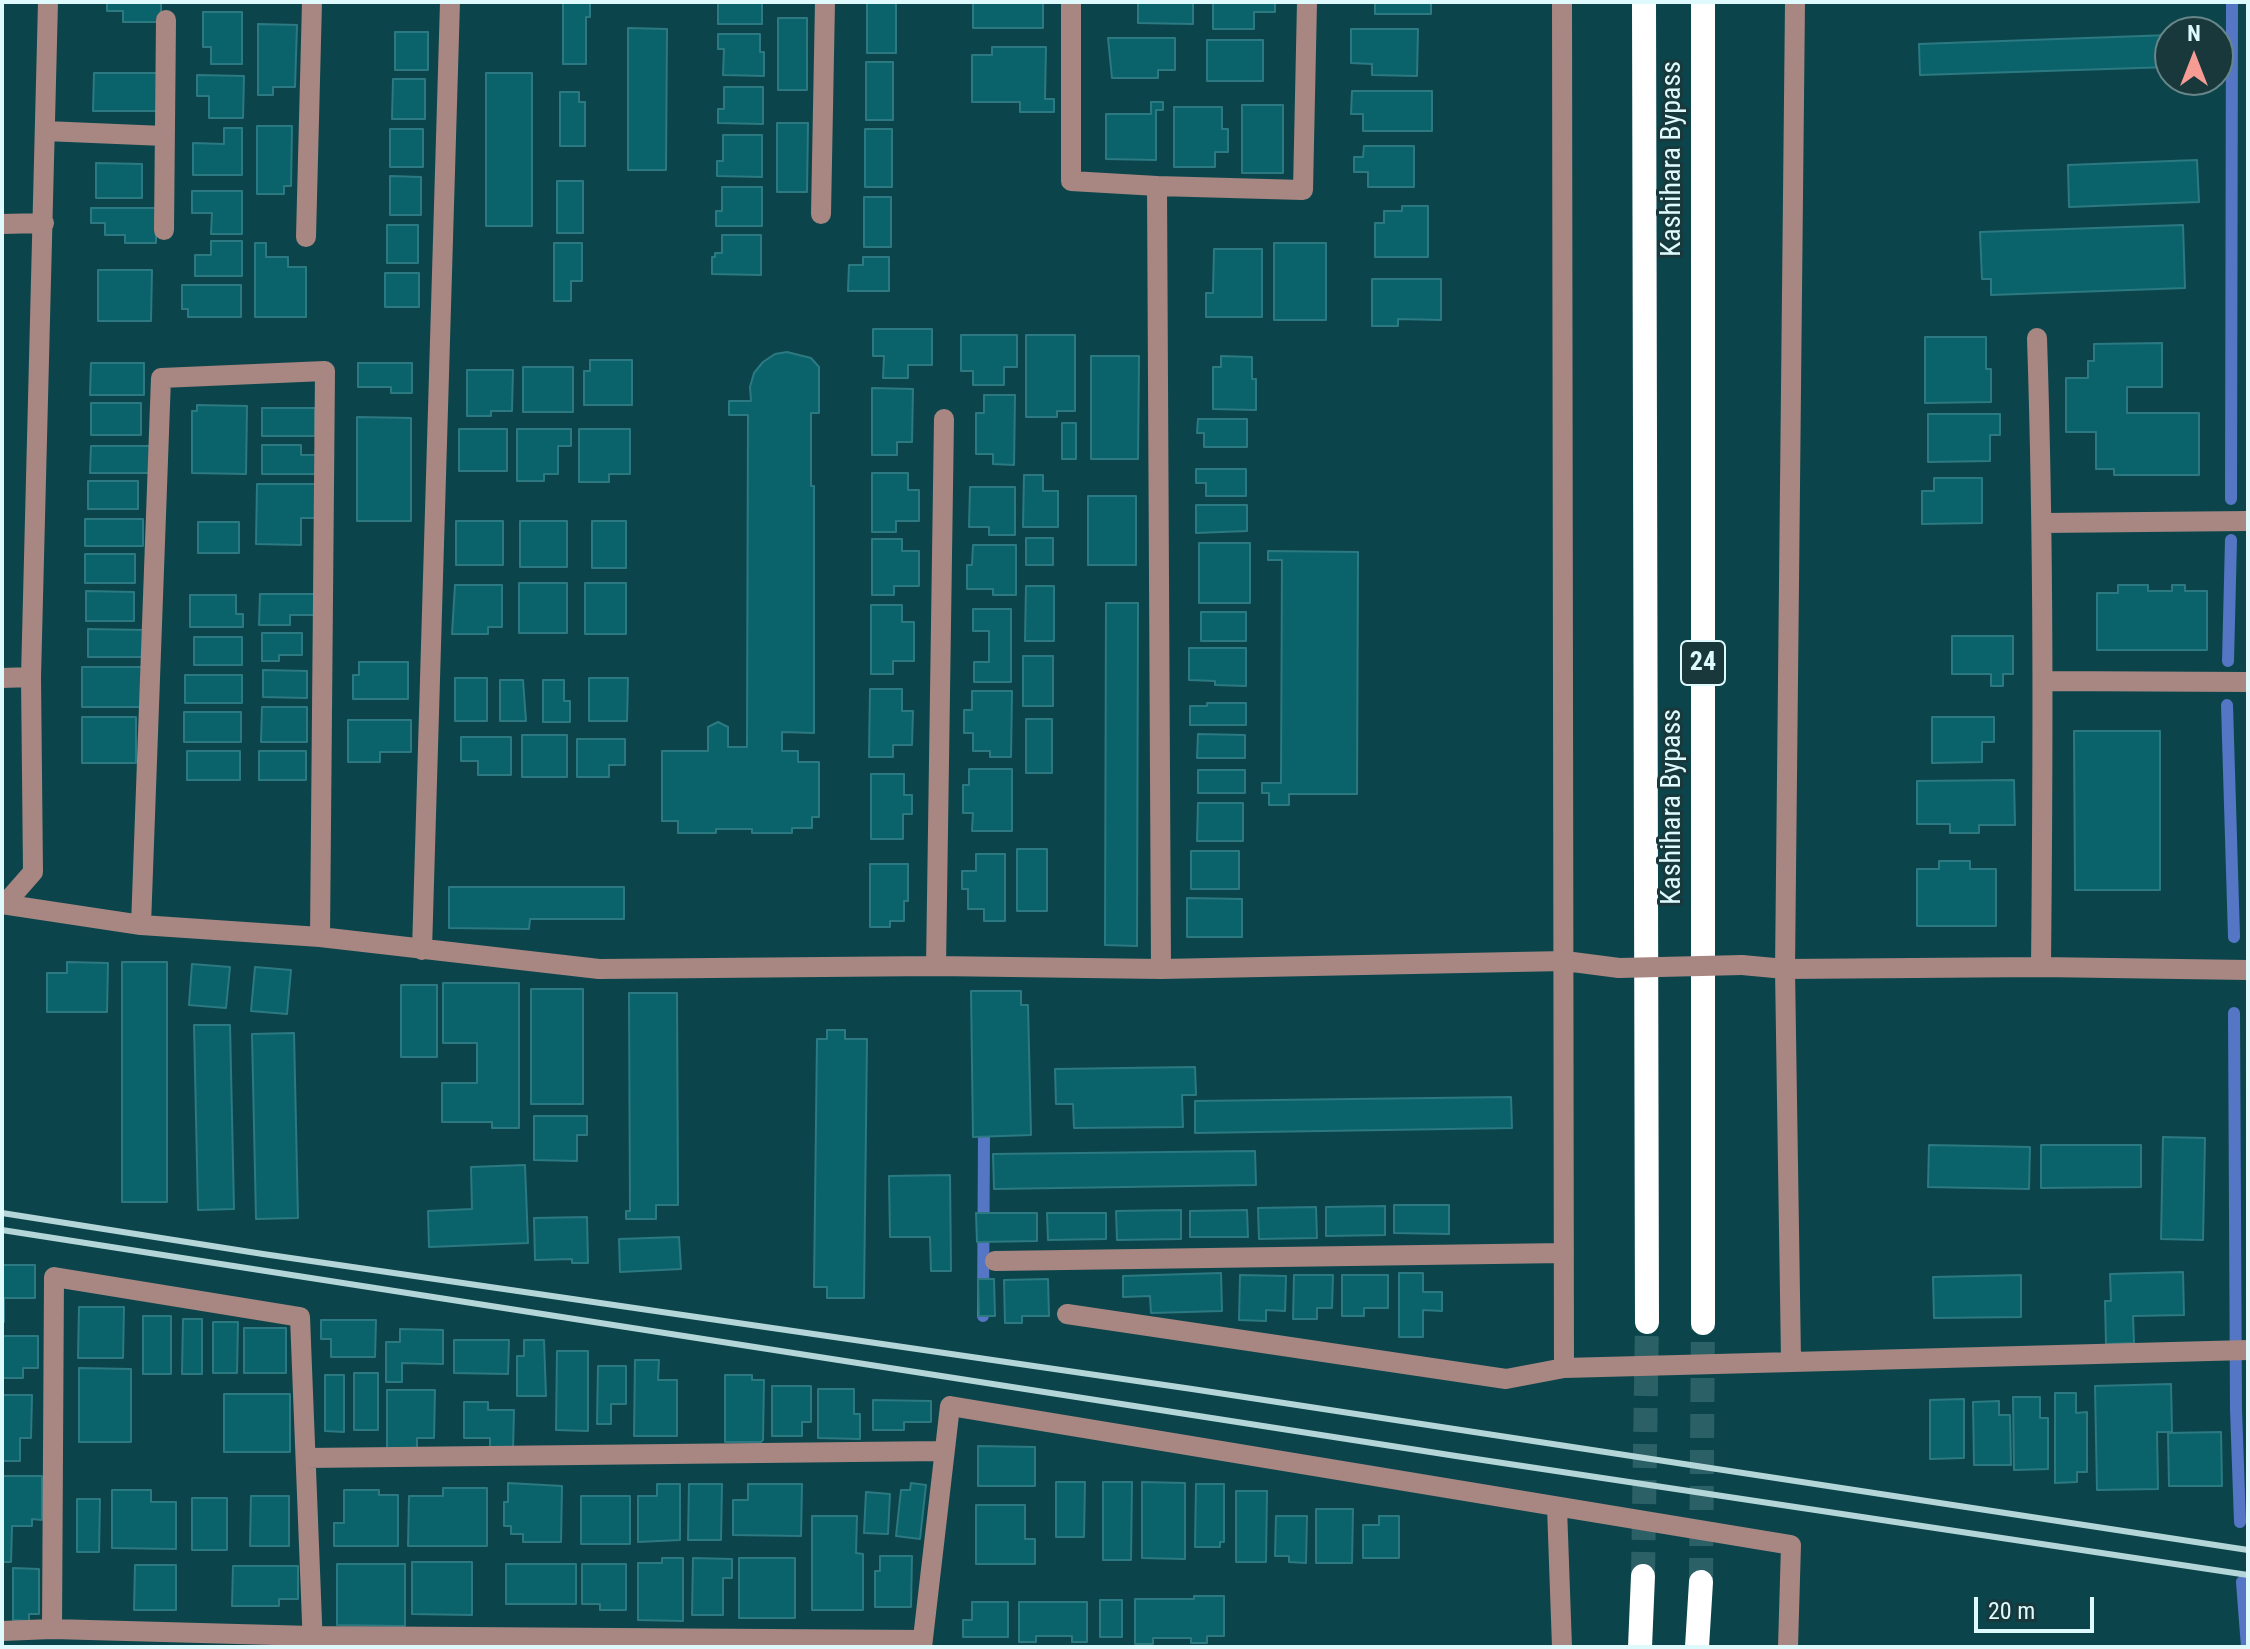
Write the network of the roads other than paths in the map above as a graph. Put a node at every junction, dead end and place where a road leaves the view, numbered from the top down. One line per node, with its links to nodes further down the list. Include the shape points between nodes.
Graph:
1 (48, 2): 12 (street)
2 (312, 2): 19 (street)
3 (450, 2): 32 (street)
4 (825, 2): 15 (street)
5 (1071, 2): 14 (street, via 1071,181)
6 (1307, 2): 14 (street, via 1303,190)
7 (1562, 2): 33 (street)
8 (1644, 2): 42 (highway, Kashihara Bypass / 24)
9 (1703, 2): 43 (highway, Kashihara Bypass / 24)
10 (1795, 2): 37 (street)
11 (166, 20): 13 (street)
12 (45, 131): 13 (street); 16 (street)
13 (164, 136): 18 (street)
14 (1157, 186): 36 (street)
15 (821, 214)
16 (44, 223): 17 (street); 24 (street)
17 (2, 224)
18 (164, 230)
19 (306, 237)
20 (2037, 338): 23 (street)
21 (944, 419): 34 (street)
22 (2248, 521): 23 (street)
23 (2043, 523): 26 (street)
24 (31, 677): 25 (street); 29 (street, via 33,872)
25 (2, 678)
26 (2044, 681): 27 (street); 35 (street)
27 (2248, 682): 28 (street)
28 (2248, 697)
29 (4, 904): 30 (street)
30 (141, 925): 31 (street); 31 (street, via 161,378 325,371)
31 (320, 937): 32 (street)
32 (422, 950): 34 (street, via 599,969)
33 (1565, 961): 36 (street); 37 (street, bridge, via 1619,968); 39 (street)
34 (936, 966): 36 (street)
35 (2041, 967): 37 (street); 38 (street)
36 (1161, 969)
37 (1785, 969): 45 (street)
38 (2248, 970)
39 (1564, 1253): 40 (street); 46 (street)
40 (995, 1261)
41 (1067, 1314): 46 (street, via 1506,1379)
42 (1647, 1322)
43 (1703, 1323)
44 (2248, 1350): 45 (street)
45 (1791, 1360): 46 (street)
46 (1564, 1368)
47 (944, 1451): 48 (street); 49 (street, via 950,1406); 55 (street)
48 (306, 1458): 52 (street, via 300,1317 54,1277); 54 (street)
49 (1557, 1507): 56 (street); 59 (street, via 1791,1545)
50 (1643, 1576): 57 (highway)
51 (1701, 1582): 58 (highway)
52 (52, 1629): 53 (street); 54 (street)
53 (2, 1631)
54 (313, 1642): 55 (street)
55 (922, 1644)
56 (1562, 1647)
57 (1640, 1647)
58 (1697, 1647)
59 (1788, 1647)

